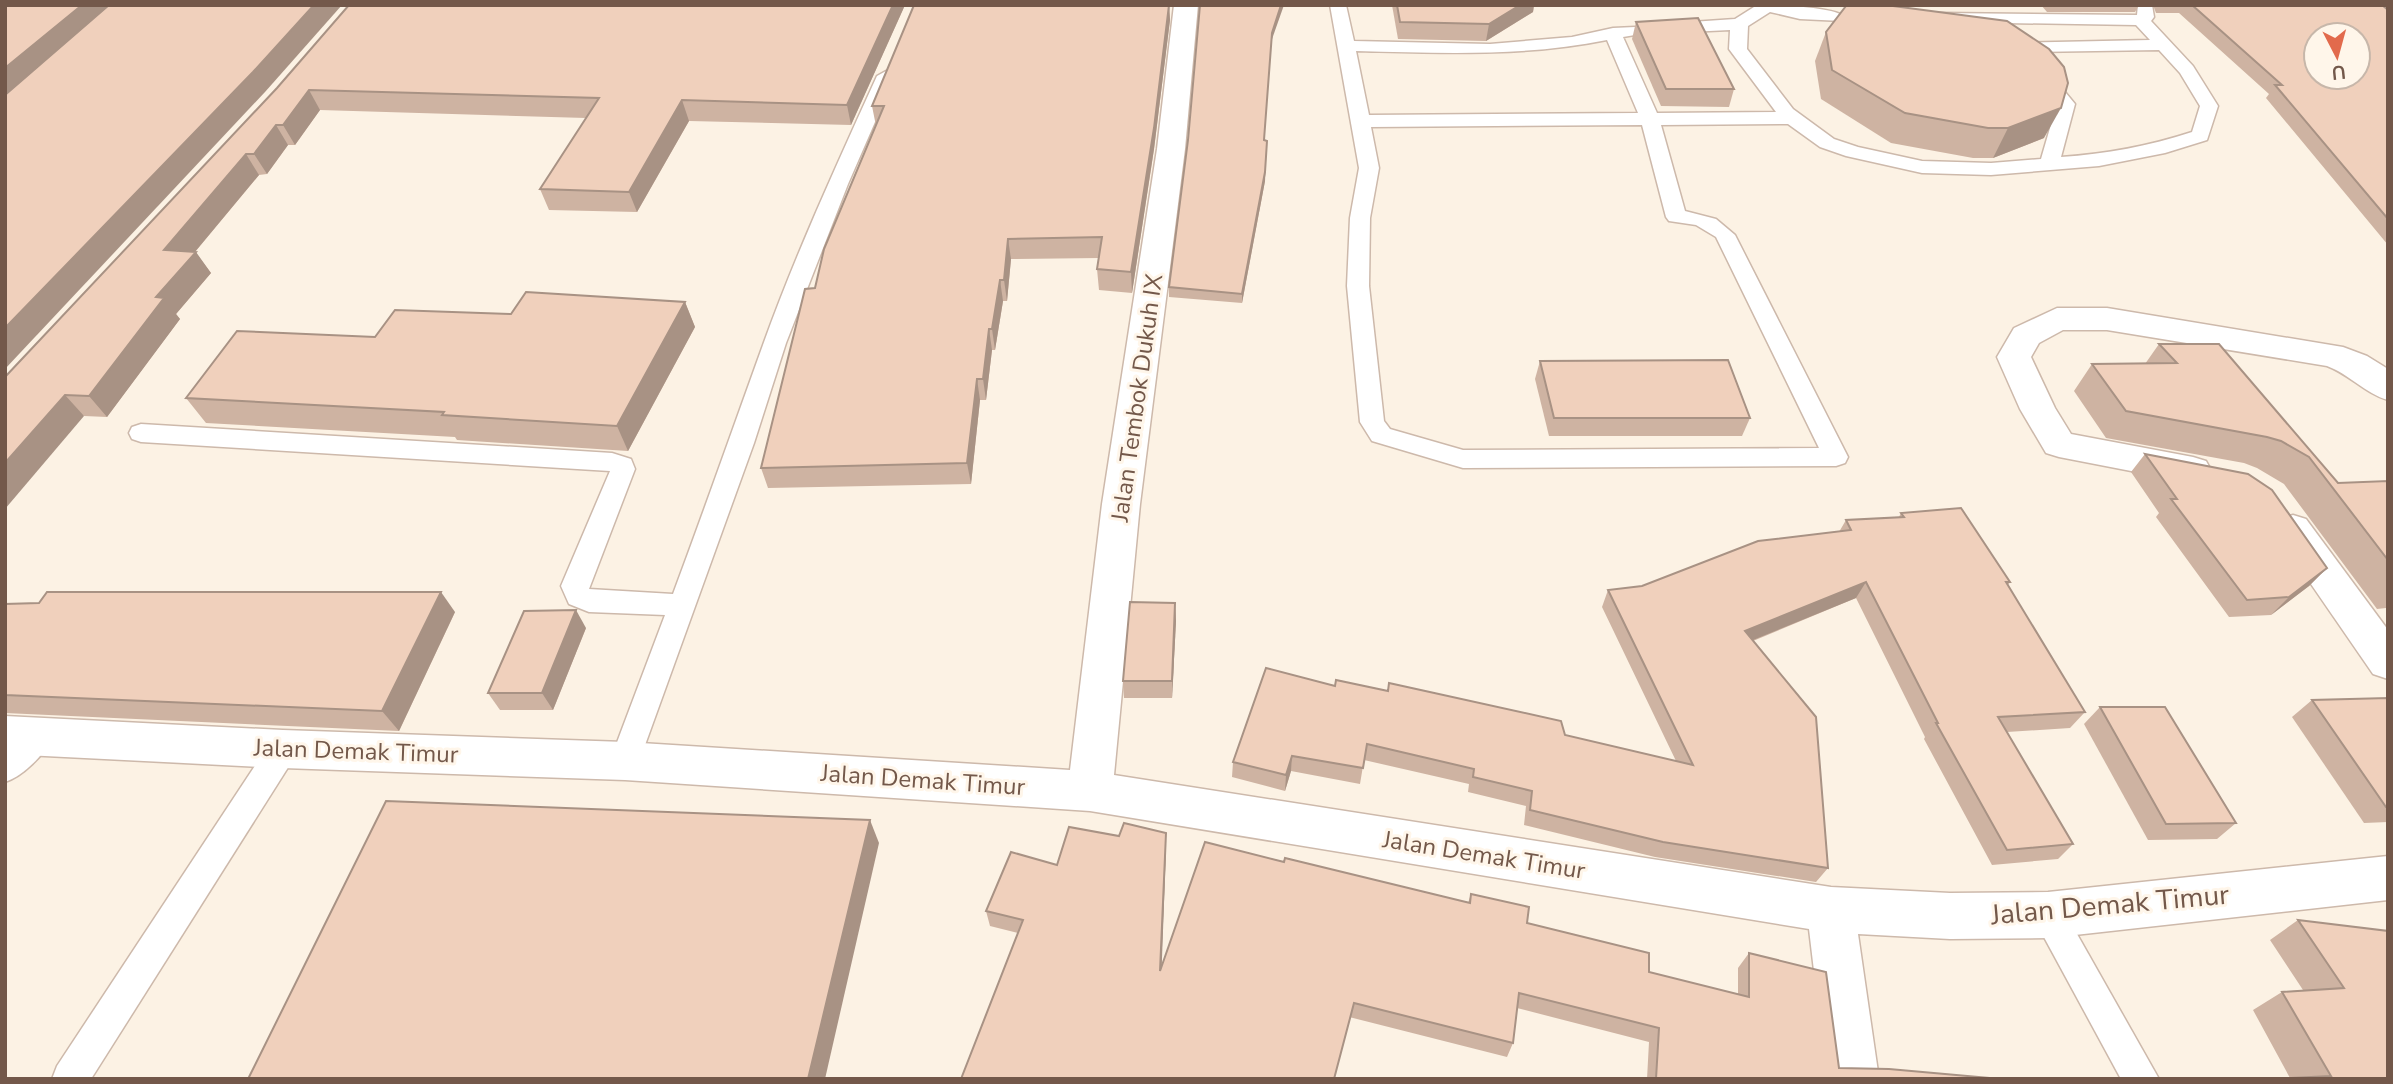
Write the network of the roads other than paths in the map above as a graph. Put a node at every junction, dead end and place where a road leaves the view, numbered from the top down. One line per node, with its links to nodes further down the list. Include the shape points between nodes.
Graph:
1 (1186, 5): 26 (street, Jalan Tembok Dukuh IX, via 1159,242 1121,504)
2 (1339, 5): 10 (lane)
3 (1764, 6): 6 (lane); 7 (lane)
4 (1931, 11): 5 (lane)
5 (2142, 13): 9 (lane)
6 (1836, 17)
7 (1739, 24): 8 (lane); 12 (lane, via 1738,49)
8 (1613, 33): 10 (lane, via 1572,42 1490,49); 13 (lane)
9 (2163, 45): 15 (lane, via 2187,70 2209,106 2200,136 2165,148 2099,160); 15 (lane, via 2017,47 2066,104)
10 (1347, 47): 14 (lane)
11 (894, 56): 20 (lane, via 775,343)
12 (1794, 118): 13 (lane); 15 (lane, via 1826,142 1922,167 1991,169)
13 (1650, 120): 14 (lane); 14 (lane, via 1676,217 1713,225 1725,235 1836,457 1463,459 1381,435 1372,422 1358,286 1360,218 1369,168)
14 (1361, 121)
15 (2050, 163)
16 (2388, 388): 18 (street, via 2373,373 2332,355 2107,319 2057,319 2026,336 2014,357 2059,444)
17 (141, 433): 20 (lane, via 612,461 623,470 575,593 589,601)
18 (2230, 476)
19 (2270, 496): 21 (street)
20 (681, 605): 24 (lane)
21 (2388, 662)
22 (21, 736): 23 (street, Jalan Demak Timur); 25 (lane)
23 (283, 749): 24 (street, Jalan Demak Timur); 30 (lane)
24 (625, 761): 26 (street, Jalan Demak Timur)
25 (5, 769)
26 (1090, 792): 28 (street, Jalan Demak Timur)
27 (2388, 878): 29 (street, Jalan Demak Timur)
28 (1831, 910): 29 (street, Jalan Demak Timur); 31 (street)
29 (2049, 915): 32 (lane)
30 (70, 1079)
31 (1853, 1079)
32 (2141, 1079)

